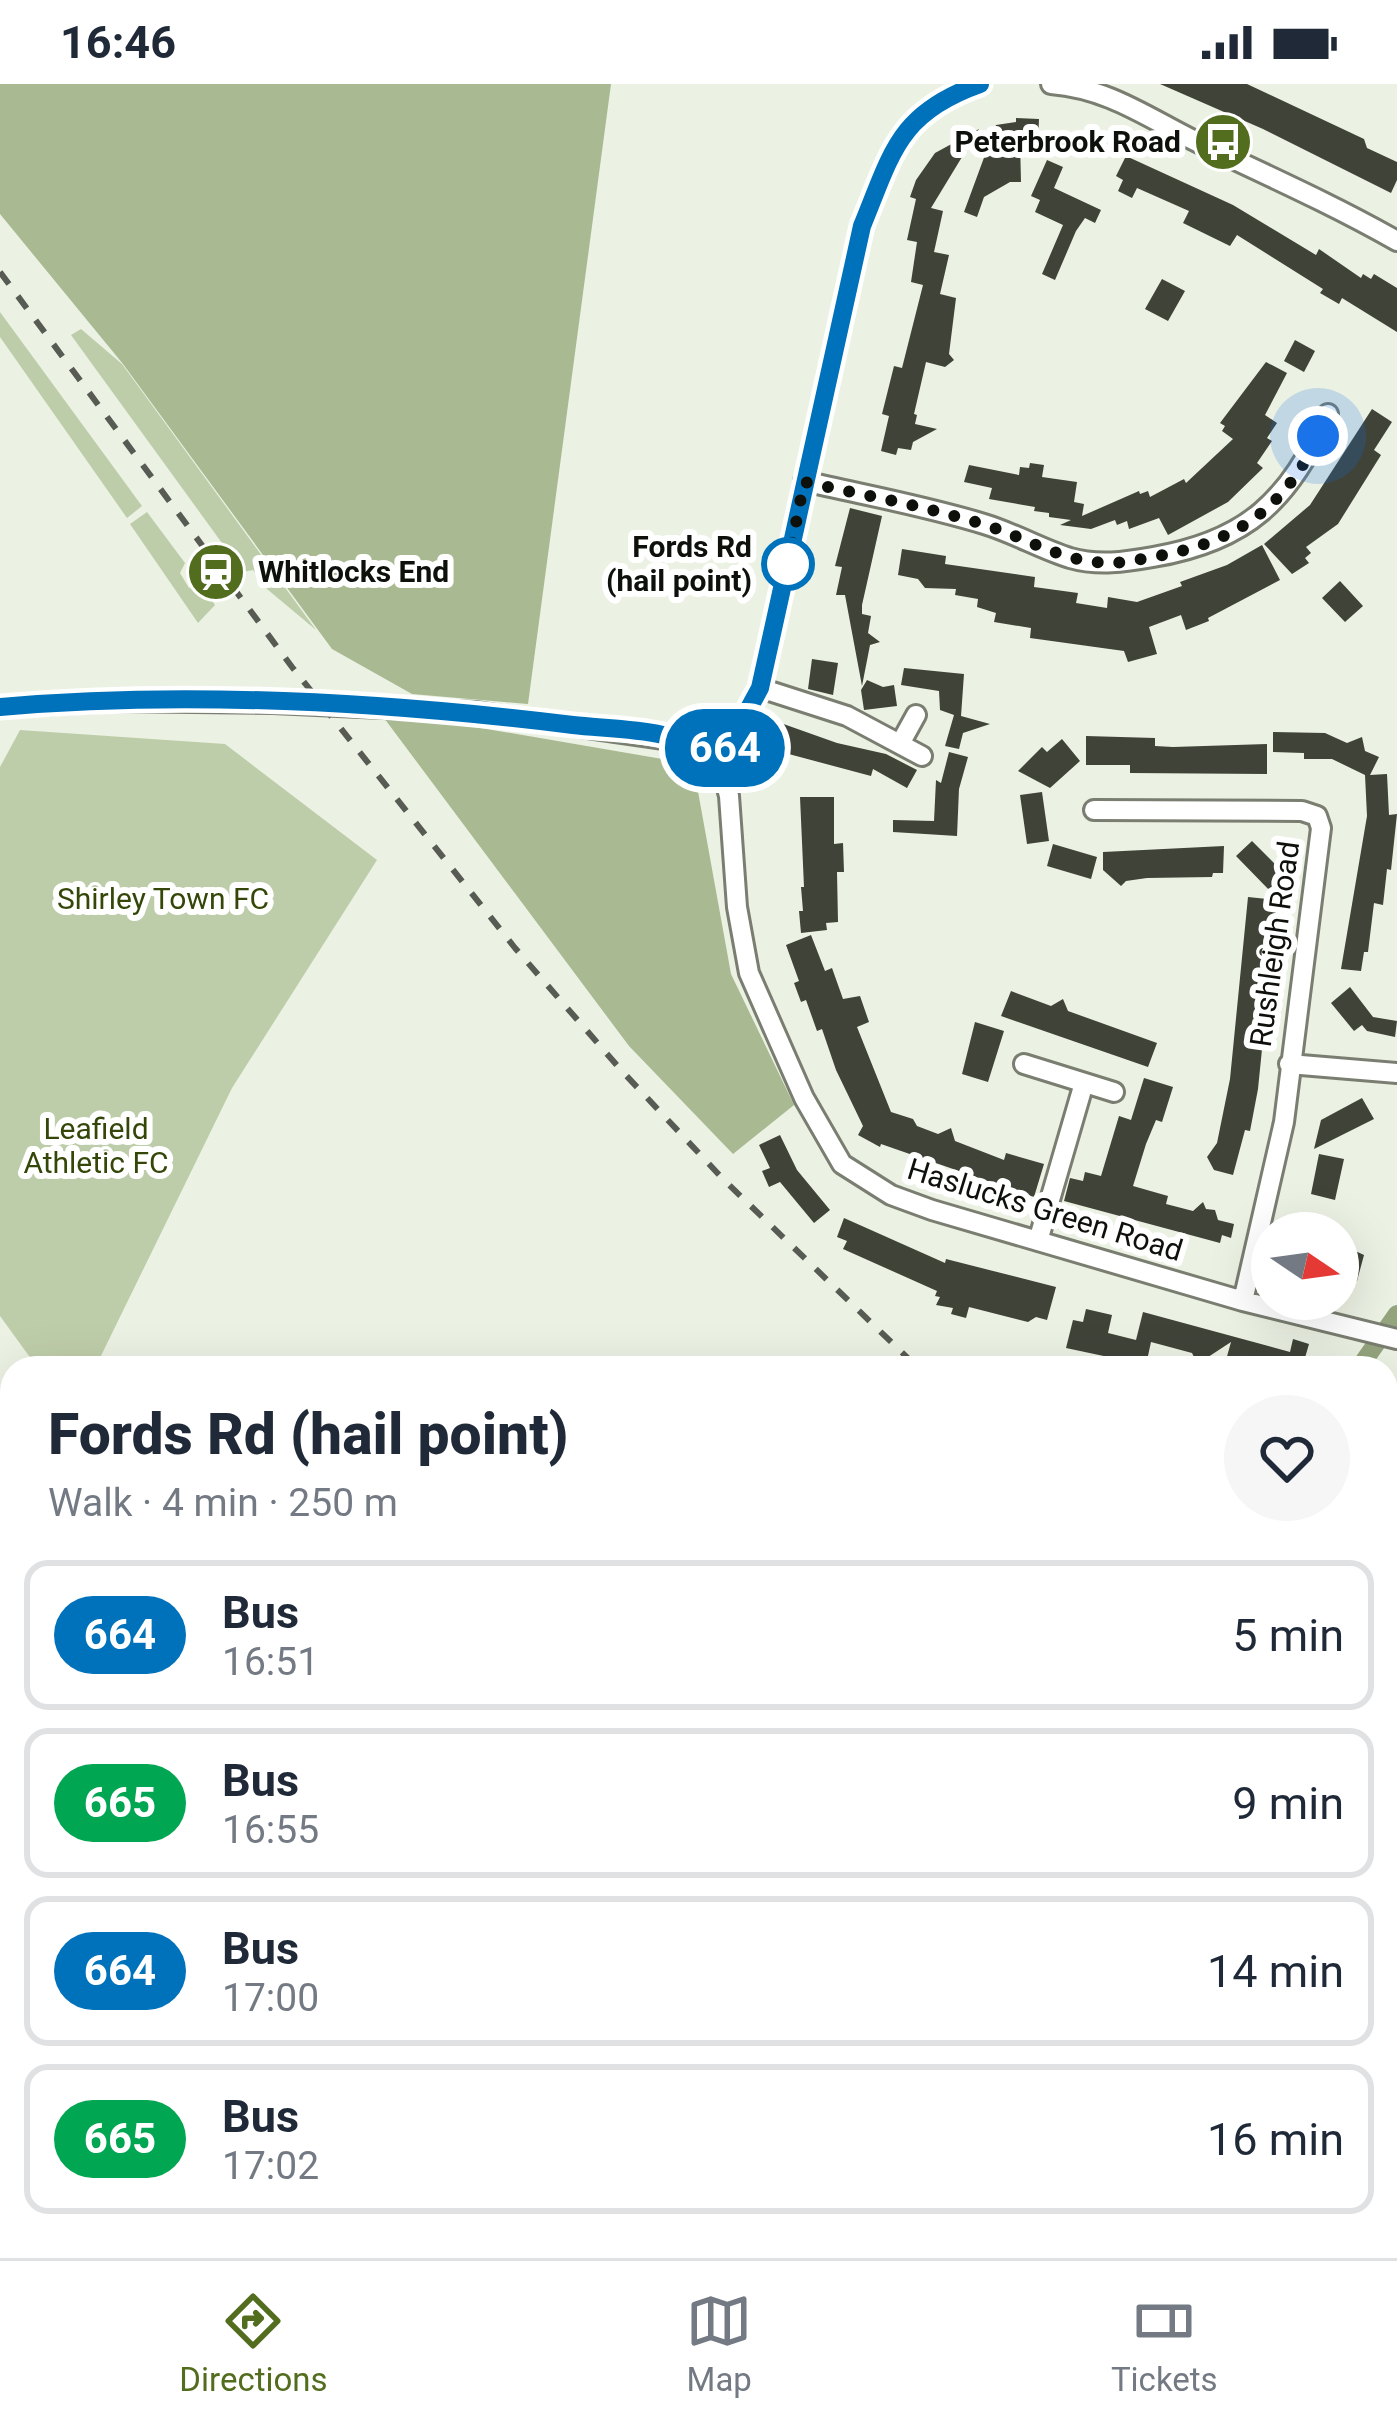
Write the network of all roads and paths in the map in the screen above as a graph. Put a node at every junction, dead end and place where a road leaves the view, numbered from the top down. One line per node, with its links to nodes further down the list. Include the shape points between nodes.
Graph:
1 (980, 84): 5 (street, via 948,96 906,128 891,154 862,226)
2 (1051, 84): 3 (street, via 1137,107)
3 (1397, 241)
4 (1328, 414): 5 (street, via 1285,492 1249,523 1212,544 1121,563 1070,558 986,525)
5 (804, 482): 6 (street)
6 (760, 688): 9 (street, via 847,716); 11 (street, via 729,745)
7 (0, 706): 11 (street, bridge, via 273,703 476,712 655,735 700,747)
8 (916, 715): 9 (street)
9 (900, 744): 10 (street)
10 (922, 756)
11 (712, 759): 18 (street, Haslucks Green Road, via 729,796 749,973 803,1098 842,1164 891,1196)
12 (1094, 810): 14 (street, Rushleigh Road, via 1317,816 1322,829)
13 (1024, 1064): 16 (street)
14 (1289, 1064): 15 (street); 19 (street, Rushleigh Road, via 1284,1122)
15 (1397, 1073)
16 (1084, 1083): 17 (street); 18 (street)
17 (1114, 1092)
18 (1038, 1241): 19 (street, Haslucks Green Road)
19 (1243, 1301): 20 (street, Haslucks Green Road)
20 (1397, 1339)

